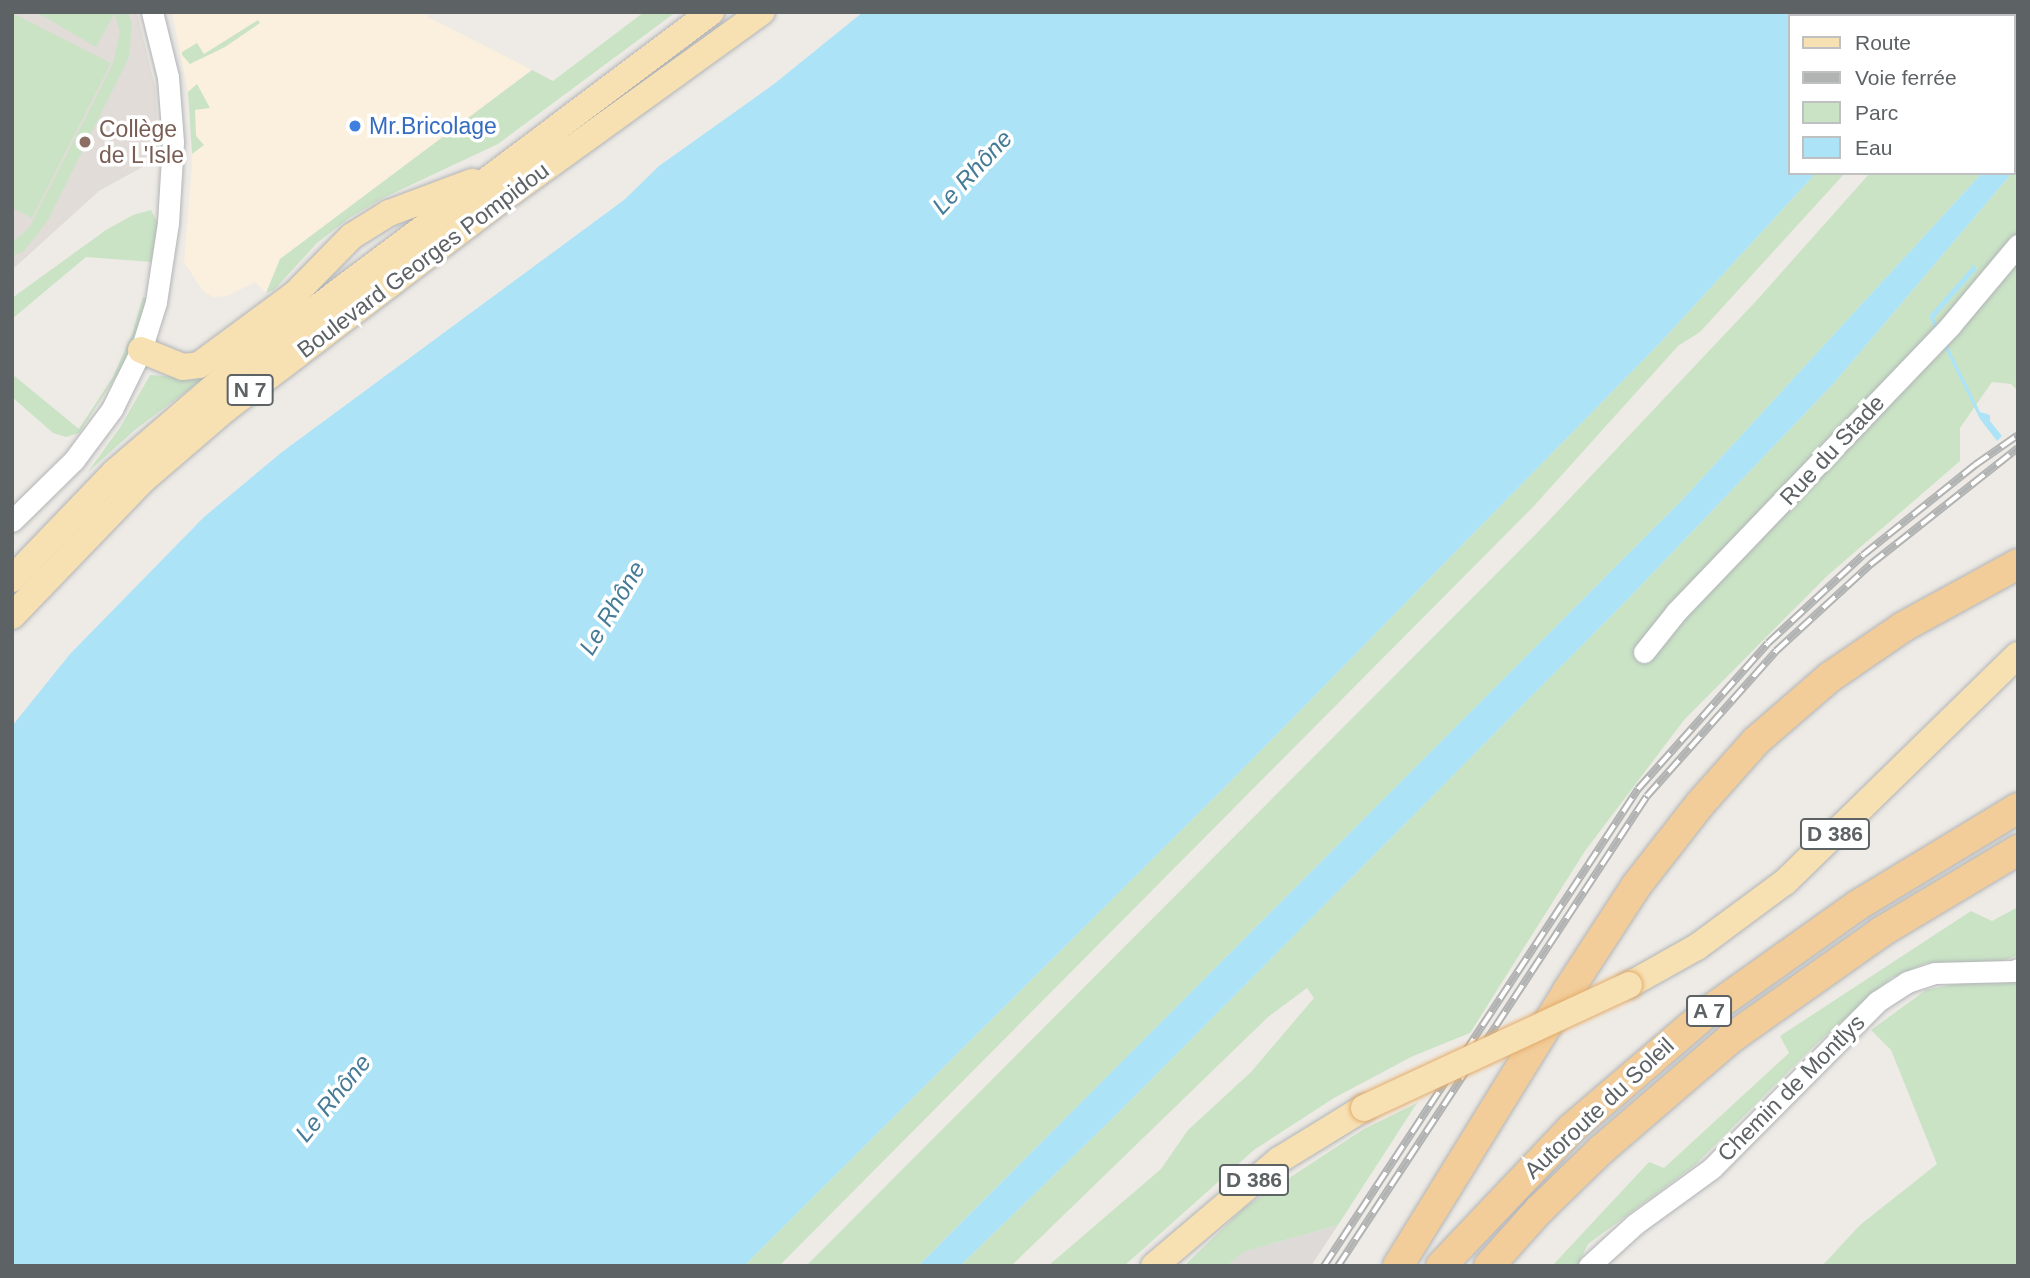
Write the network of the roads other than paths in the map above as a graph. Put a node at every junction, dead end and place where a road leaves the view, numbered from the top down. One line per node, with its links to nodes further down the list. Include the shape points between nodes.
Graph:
1 (152, 12): 6 (street, via 168,77 172,165 160,280)
2 (711, 12): 4 (main road, Boulevard Georges Pompidou / N 7)
3 (762, 12): 10 (main road, Boulevard Georges Pompidou / N 7, via 512,192 227,408 142,481)
4 (496, 173): 6 (main road, via 388,213 352,236 295,293 199,365 183,367); 9 (main road, Boulevard Georges Pompidou / N 7, via 166,426)
5 (2018, 245): 11 (street, Rue du Stade, via 1950,326 1676,612)
6 (141, 350): 7 (street, via 96,433)
7 (12, 522)
8 (2018, 564): 17 (highway, via 1903,627 1830,677 1756,741 1700,804 1636,886 1566,992)
9 (12, 579)
10 (12, 616)
11 (1644, 652)
12 (2018, 655): 16 (main road, D 386, bridge, via 1785,882 1698,947 1629,985 1364,1108 1279,1160)
13 (2018, 808): 18 (highway, Autoroute du Soleil / A 7, via 1858,905 1706,1013 1572,1128)
14 (2018, 849): 19 (highway, Autoroute du Soleil / A 7, via 1881,932 1731,1038 1602,1149)
15 (2018, 968): 20 (street, Chemin de Montlys, via 1935,973 1908,982 1878,1001 1712,1168 1635,1224)
16 (1154, 1266)
17 (1398, 1266)
18 (1441, 1266)
19 (1489, 1266)
20 (1589, 1266)

